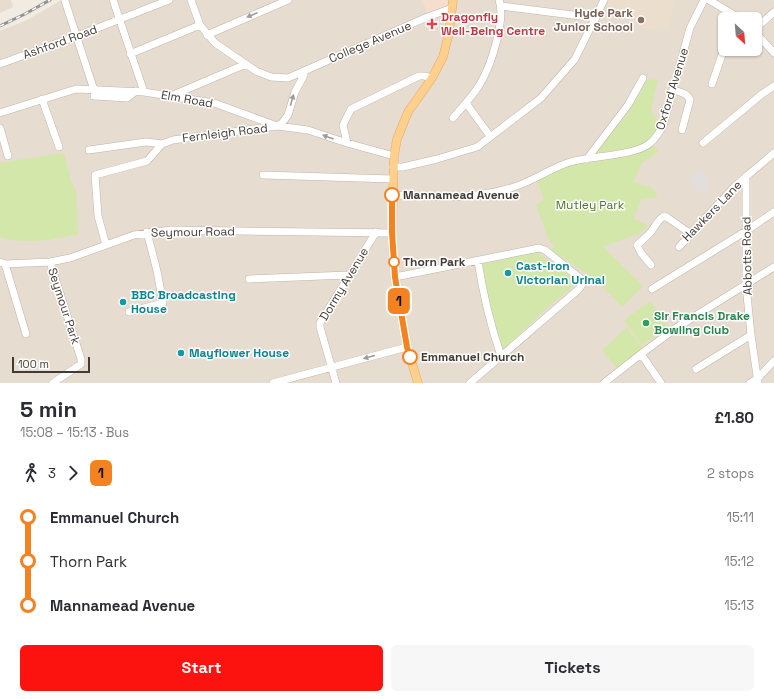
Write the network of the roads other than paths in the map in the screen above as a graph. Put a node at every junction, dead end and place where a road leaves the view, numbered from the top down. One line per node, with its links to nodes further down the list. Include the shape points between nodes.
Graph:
1 (113, 0): 15 (street)
2 (170, 0): 15 (street, Ashford Road)
3 (191, 0): 17 (street)
4 (288, 0): 18 (street, one-way to 18)
5 (604, 0): 14 (street)
6 (704, 0): 31 (street, Oxford Avenue, via 690,28)
7 (709, 0): 10 (street)
8 (65, 1): 19 (street)
9 (500, 3): 14 (street); 36 (street, via 498,37 491,58 480,83)
10 (722, 3): 12 (street)
11 (453, 4): 26 (street, College Avenue); 27 (main road, via 444,57)
12 (731, 12)
13 (774, 12): 16 (street)
14 (596, 18): 42 (street, via 575,59 549,90)
15 (119, 20): 19 (street, Ashford Road); 22 (street)
16 (762, 23)
17 (200, 25): 18 (street); 22 (street)
18 (207, 35): 25 (street)
19 (77, 36): 24 (street, Ashford Road); 33 (street)
20 (762, 40): 21 (street)
21 (772, 52)
22 (130, 54): 32 (street)
23 (722, 56): 29 (street)
24 (0, 64)
25 (246, 64): 26 (street, College Avenue, via 272,77 288,78); 34 (street)
26 (304, 71): 39 (street, one-way to 26, via 288,115)
27 (432, 78): 45 (street, via 419,76 351,109 343,125); 50 (main road, via 408,112 397,139)
28 (643, 78): 51 (street, via 628,105)
29 (712, 84)
30 (774, 86): 43 (street)
31 (673, 90): 41 (street, via 683,93 690,100); 51 (street, Oxford Avenue, via 663,126 649,145 634,151)
32 (144, 92): 33 (street, Elm Road); 34 (street, Elm Road)
33 (94, 93): 35 (street, Elm Road, via 76,89)
34 (170, 96): 39 (street, Elm Road, via 214,103)
35 (42, 99): 37 (street, Elm Road); 46 (street)
36 (466, 103): 38 (street); 42 (street)
37 (0, 112)
38 (453, 118)
39 (276, 126): 44 (street, Fernleigh Road, via 173,140); 45 (street, Elm Road, one-way to 39, via 308,130)
40 (0, 128): 49 (street)
41 (682, 130)
42 (490, 136): 52 (street, via 477,147 437,159)
43 (703, 143)
44 (162, 144): 47 (street, via 146,142); 63 (street, via 147,161 95,175 98,216)
45 (347, 144): 50 (street, Elm Road)
46 (59, 147)
47 (89, 150)
48 (774, 152): 54 (street, Hawkers Lane)
49 (8, 156)
50 (394, 156): 52 (main road)
51 (590, 158): 56 (street, Oxford Avenue, via 569,162 514,187 480,195)
52 (393, 167): 55 (main road)
53 (263, 175): 55 (street)
54 (746, 176): 58 (street, Abbotts Road); 62 (street, Hawkers Lane)
55 (393, 178): 56 (main road)
56 (392, 195): 61 (main road)
57 (774, 212): 58 (street)
58 (746, 231): 73 (street, Abbotts Road); 74 (street)
59 (147, 232): 60 (street, Seymour Road); 63 (street, Seymour Road); 75 (street, via 163,304)
60 (376, 232): 61 (street, Seymour Road); 70 (street, Dormy Avenue)
61 (392, 232): 71 (main road)
62 (691, 234): 64 (street, Hawkers Lane); 68 (street, via 664,216 658,220 647,237 637,245)
63 (106, 245): 66 (street, Seymour Road)
64 (678, 247)
65 (478, 261): 71 (street); 80 (street, via 482,293); 80 (street, via 543,249 583,283)
66 (50, 262): 67 (street, Seymour Road); 85 (street, Seymour Park, via 81,359 81,364)
67 (2, 263): 76 (street)
68 (651, 265)
69 (774, 267): 73 (street)
70 (348, 276): 72 (street); 82 (street, Dormy Avenue, via 320,323)
71 (395, 277): 78 (main road)
72 (249, 280)
73 (746, 285): 77 (street, Abbotts Road); 79 (street, via 676,328)
74 (652, 289)
75 (129, 312)
76 (26, 334)
77 (751, 335): 83 (street); 84 (street, Abbotts Road)
78 (407, 347): 82 (street, one-way to 82); 88 (main road)
79 (641, 354): 90 (street); 91 (street)
80 (501, 356): 89 (street)
81 (774, 361): 84 (street)
82 (332, 367): 86 (street); 87 (street, Dormy Avenue)
83 (696, 369)
84 (758, 381): 92 (street)
85 (53, 383)
86 (273, 383)
87 (336, 383)
88 (418, 383)
89 (470, 383)
90 (604, 383)
91 (661, 383)
92 (750, 383)

